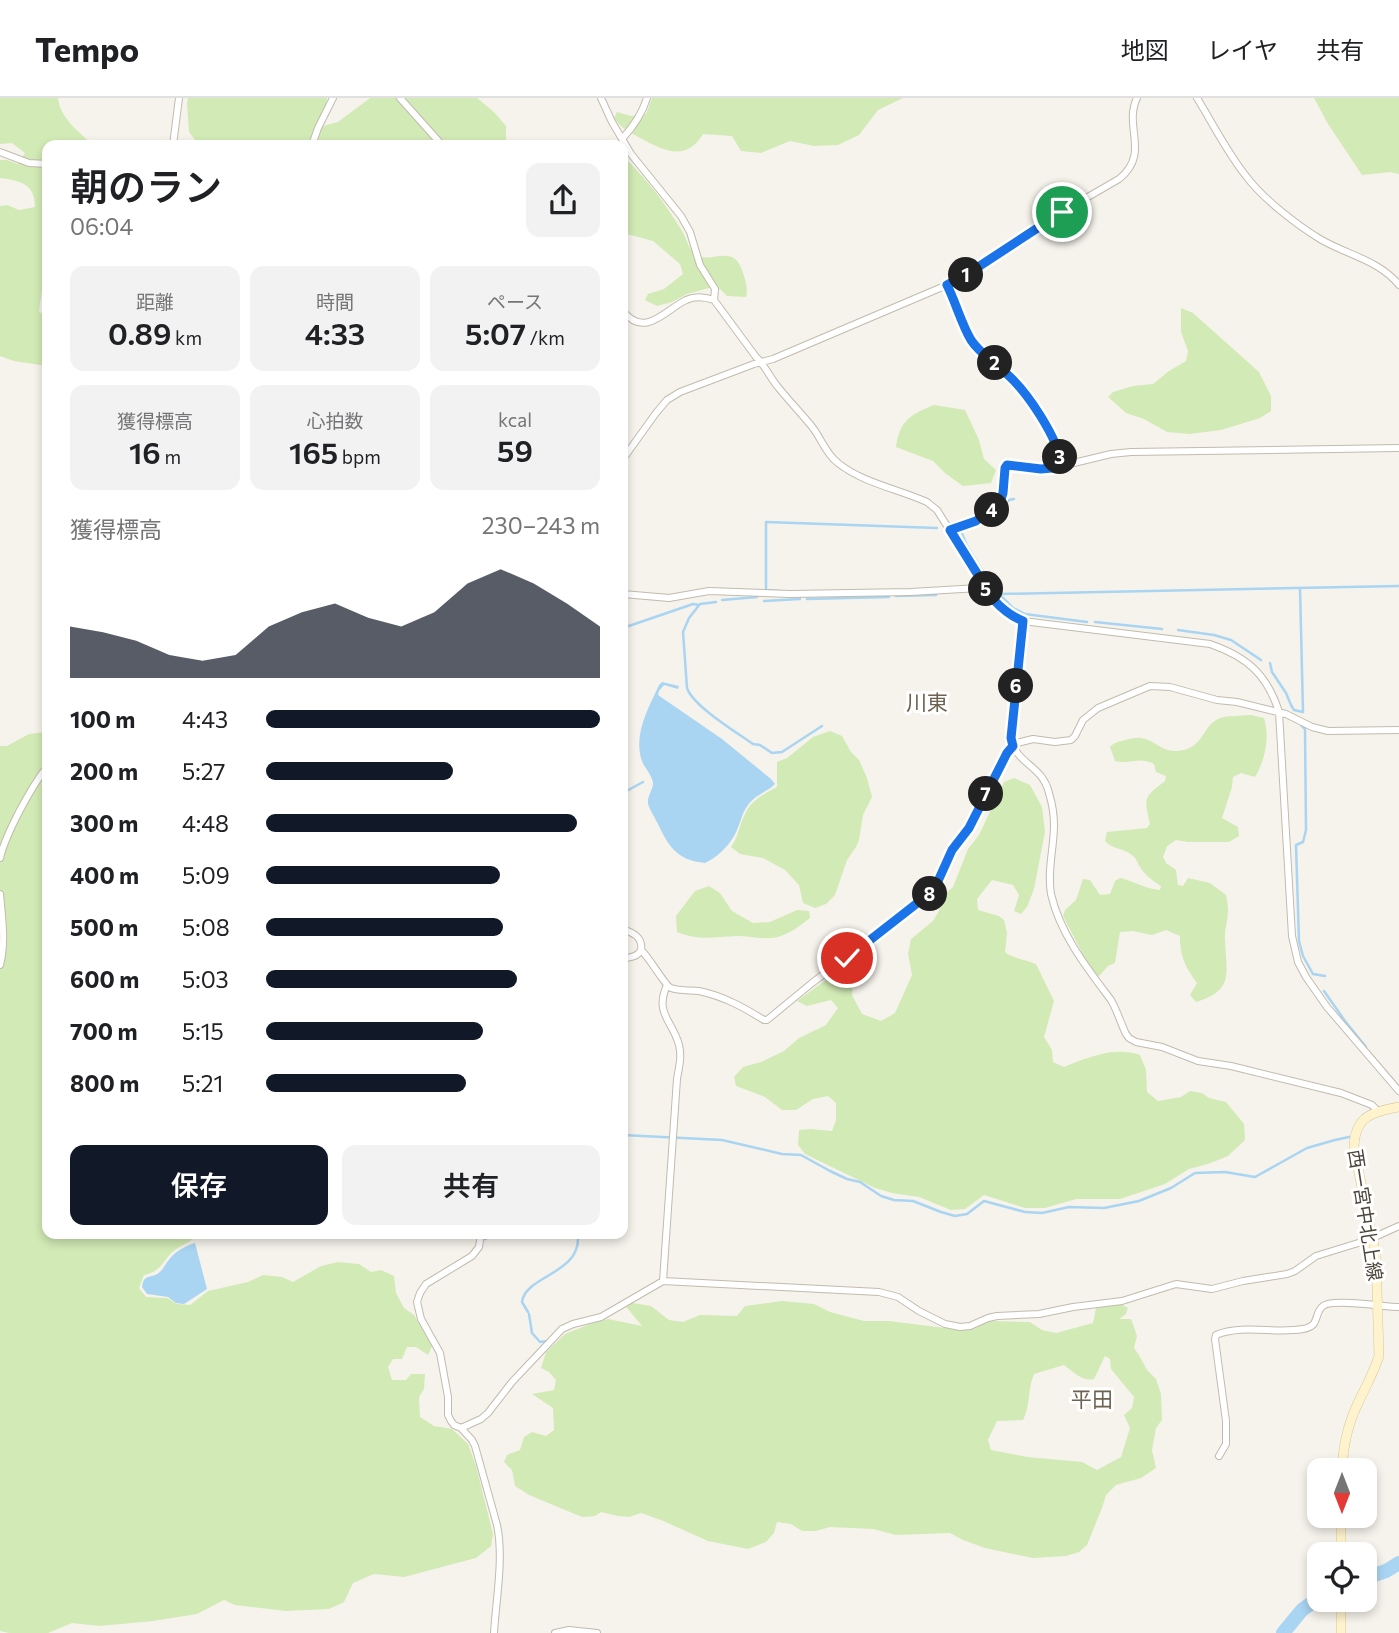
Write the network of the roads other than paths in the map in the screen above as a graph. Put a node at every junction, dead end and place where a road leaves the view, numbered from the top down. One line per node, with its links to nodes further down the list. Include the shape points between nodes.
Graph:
1 (179, 98): 9 (street)
2 (334, 98): 10 (street)
3 (401, 98): 11 (street)
4 (601, 98): 8 (street)
5 (647, 98): 8 (street)
6 (1137, 98): 15 (street, via 1133,117 1136,154 1128,172)
7 (1197, 98): 16 (street, via 1256,188 1321,239 1384,270)
8 (622, 139)
9 (174, 140)
10 (314, 140)
11 (438, 140)
12 (628, 149): 17 (street, via 681,216 715,289)
13 (0, 152): 14 (street)
14 (42, 164)
15 (947, 285): 19 (street); 22 (street, via 972,341 1029,397)
16 (1399, 285)
17 (714, 300): 18 (street, via 687,300 645,323); 19 (street)
18 (628, 317)
19 (762, 362): 21 (street, via 667,400); 23 (street, via 838,463 927,502)
20 (1399, 448): 22 (street, via 1131,452)
21 (628, 453)
22 (1063, 467): 23 (street, via 1007,465 996,506 976,521)
23 (950, 530): 24 (street)
24 (984, 586): 25 (street, via 803,594 709,590 669,598); 26 (street, via 1001,608)
25 (628, 594)
26 (1023, 621): 27 (street, via 1210,643 1254,668 1271,689); 29 (street)
27 (1279, 712): 28 (street, via 1328,732); 29 (street, via 1150,686 1098,708 1083,720 1071,740 1032,739); 38 (street, via 1292,936 1298,961 1327,1007)
28 (1399, 730)
29 (1013, 746): 37 (street, via 934,890 767,1020 717,996); 40 (street, via 1049,790 1054,824 1049,881 1056,912 1129,1038 1198,1061 1342,1093)
30 (42, 773): 31 (street)
31 (0, 858)
32 (0, 894): 36 (street)
33 (628, 931): 34 (street, via 640,939)
34 (641, 950): 35 (street); 37 (street)
35 (628, 957)
36 (0, 965)
37 (667, 985): 44 (street, via 664,1012 678,1042 681,1065)
38 (1399, 1091)
39 (1399, 1107): 40 (main road)
40 (1378, 1111): 42 (main road, 西一宮中北上線, via 1365,1117 1354,1140)
41 (1399, 1226): 42 (street)
42 (1372, 1238): 44 (street, via 1316,1256 1287,1274 1212,1289 1176,1284 1122,1301 998,1316 970,1326 944,1324 898,1297 879,1292); 45 (main road, 西一宮中北上線)
43 (480, 1239): 47 (street, via 472,1256 426,1284 417,1302 442,1360 451,1422)
44 (663, 1281): 47 (street, via 601,1317 562,1329 488,1413)
45 (1378, 1306): 46 (street); 48 (street, via 1329,1303 1321,1308 1316,1322 1304,1329 1233,1330 1216,1335 1226,1421 1226,1444); 49 (main road, 西一宮中北上線, via 1379,1356 1350,1424)
46 (1399, 1307)
47 (461, 1428): 51 (street, via 475,1446 500,1538)
48 (1219, 1456)
49 (1343, 1458)
50 (1341, 1612): 54 (main road)
51 (494, 1633)
52 (555, 1633): 53 (street)
53 (597, 1633)
54 (1341, 1633)

